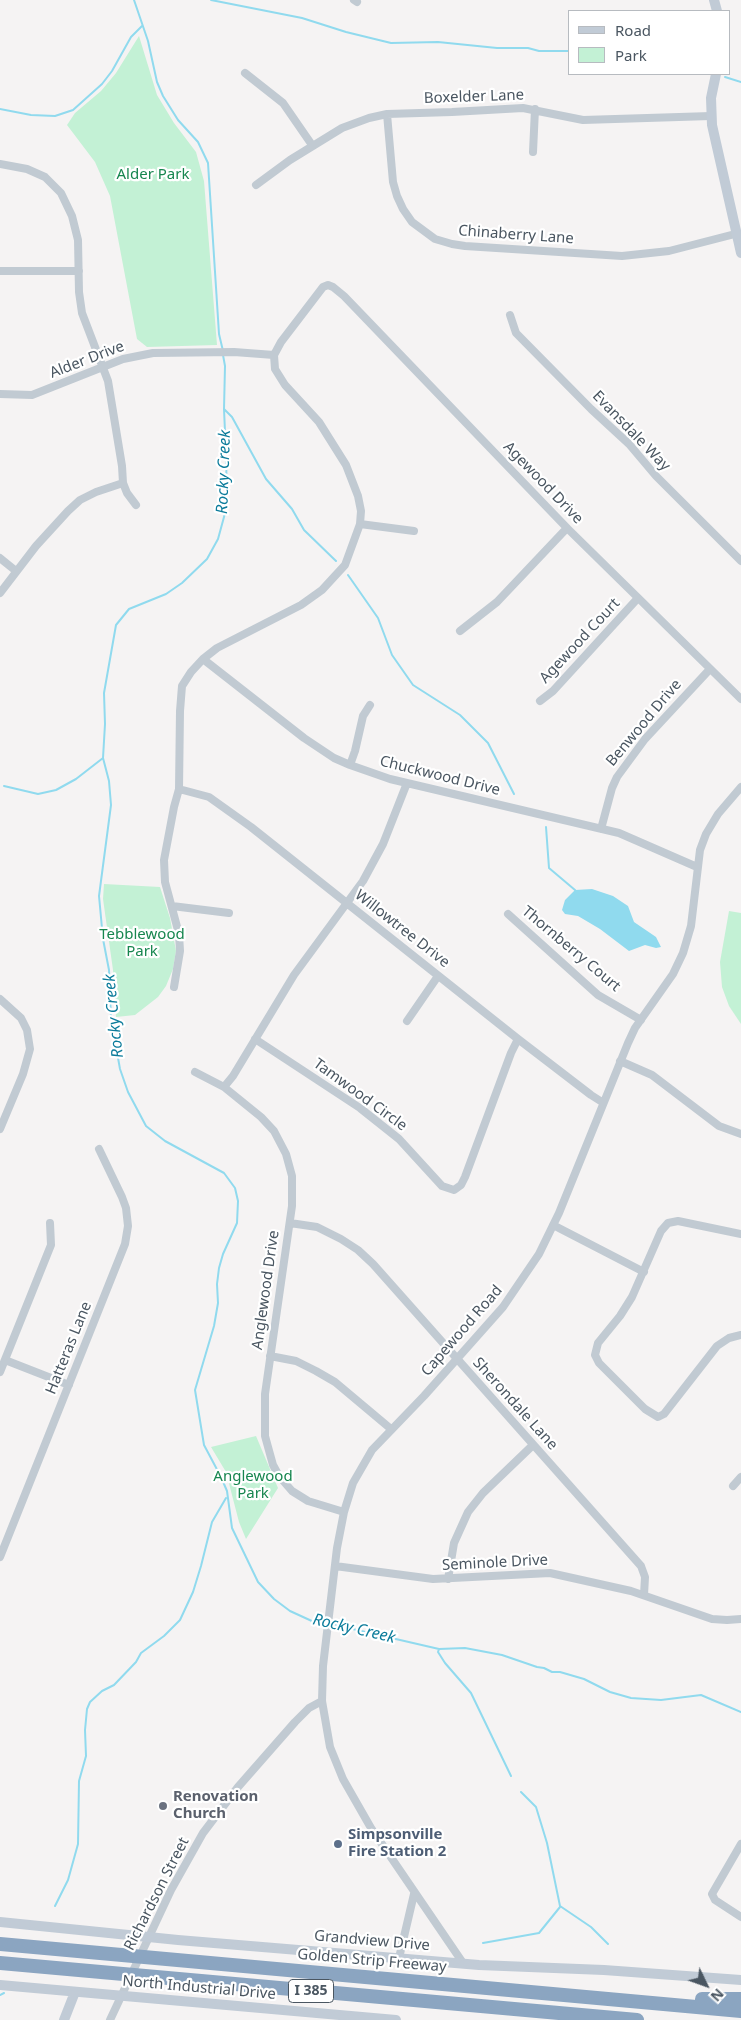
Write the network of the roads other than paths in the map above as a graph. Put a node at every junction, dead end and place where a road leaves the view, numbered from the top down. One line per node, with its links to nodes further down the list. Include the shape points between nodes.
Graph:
1 (245, 73): 6 (street, via 283,103)
2 (716, 75): 5 (street)
3 (535, 109): 4 (street, Boxelder Lane); 5 (street, Boxelder Lane, via 583,120); 7 (street)
4 (387, 114): 6 (street, Boxelder Lane, via 348,125); 10 (street, Chinaberry Lane, via 397,196 412,222 435,239 465,246 622,256 669,251)
5 (711, 116): 10 (street)
6 (312, 145): 9 (street, Boxelder Lane)
7 (533, 152)
8 (0, 164): 13 (street, via 36,172 61,193 75,226)
9 (256, 185)
10 (738, 235): 11 (street)
11 (741, 253)
12 (0, 271): 13 (street)
13 (79, 271): 16 (street, via 82,313)
14 (510, 315): 24 (street, Evansdale Way, via 516,333)
15 (274, 355): 16 (street, Alder Drive, via 153,353); 20 (street, via 279,377 319,422 346,466 358,496); 21 (street, Agewood Drive, via 323,287 328,285 338,290)
16 (102, 366): 17 (street, Alder Drive, via 38,394); 18 (street, via 112,402)
17 (0, 394)
18 (123, 483): 19 (street); 25 (street, via 80,500)
19 (136, 505)
20 (360, 524): 22 (street); 29 (street, via 344,565 322,590 300,605 227,642)
21 (567, 528): 27 (street, Agewood Drive); 28 (street, via 497,602)
22 (414, 531)
23 (0, 558): 25 (street)
24 (741, 561)
25 (16, 571): 26 (street)
26 (0, 592)
27 (638, 598): 30 (street, Agewood Drive); 32 (street, Agewood Court, via 553,691)
28 (460, 631)
29 (203, 659): 34 (street, Chuckwood Drive, via 304,738); 37 (street, via 186,679 180,694)
30 (710, 669): 31 (street, Agewood Drive); 38 (street, Benwood Drive, via 655,728 617,777)
31 (741, 700)
32 (540, 701)
33 (370, 705): 34 (street)
34 (350, 765): 35 (street, Chuckwood Drive)
35 (407, 783): 38 (street, Chuckwood Drive); 40 (street, via 383,844)
36 (741, 787): 39 (street, Capewood Road, via 706,834)
37 (180, 789): 40 (street, Willowtree Drive, via 219,803); 41 (street, via 164,860 165,882)
38 (601, 829): 39 (street, Chuckwood Drive, via 627,836)
39 (697, 867): 47 (street, Capewood Road, via 691,926 683,953 673,974)
40 (347, 904): 44 (street, Willowtree Drive); 49 (street, via 294,975)
41 (172, 906): 42 (street); 45 (street, via 180,942)
42 (229, 913)
43 (508, 914): 47 (street, Thornberry Court, via 598,995)
44 (438, 976): 48 (street); 50 (street, Willowtree Drive)
45 (174, 987)
46 (0, 999): 55 (street, via 21,1018 27,1030 30,1050)
47 (641, 1020): 51 (street, Capewood Road)
48 (407, 1021)
49 (255, 1039): 50 (street, Tamwood Circle, via 360,1108 399,1139 442,1186 454,1190 465,1177); 53 (street)
50 (518, 1039): 54 (street, Willowtree Drive)
51 (620, 1061): 54 (street, Capewood Road); 56 (street, via 652,1075 719,1126)
52 (196, 1072): 53 (street, Anglewood Drive)
53 (224, 1087): 59 (street, Anglewood Drive, via 268,1124 283,1146 293,1184)
54 (602, 1102): 60 (street, Capewood Road)
55 (0, 1129)
56 (741, 1134)
57 (99, 1149): 68 (street, Hatteras Lane, via 122,1197 128,1233)
58 (50, 1223): 65 (street, via 51,1245)
59 (290, 1223): 64 (street, Anglewood Drive); 66 (street, Sherondale Lane, via 324,1230 358,1250)
60 (553, 1226): 62 (street); 66 (street, Capewood Road, via 519,1285)
61 (741, 1234): 62 (street, via 671,1222 661,1231)
62 (644, 1272): 63 (street, via 620,1316 598,1343 595,1355 599,1363 650,1413 658,1417 664,1414 717,1346 729,1338)
63 (741, 1336)
64 (270, 1356): 69 (street, via 296,1361 334,1382); 73 (street, Anglewood Drive, via 264,1426 266,1447 273,1466 285,1484 300,1497)
65 (5, 1360): 67 (street); 68 (street)
66 (457, 1360): 69 (street, Capewood Road); 70 (street, Sherondale Lane)
67 (0, 1372)
68 (69, 1385): 74 (street, Hatteras Lane)
69 (391, 1430): 73 (street, Capewood Road, via 360,1469)
70 (533, 1445): 76 (street, via 468,1512 454,1543); 77 (street, Sherondale Lane, via 641,1566 645,1577)
71 (741, 1477): 72 (street)
72 (733, 1486)
73 (344, 1512): 75 (street, Capewood Road)
74 (0, 1557)
75 (335, 1566): 76 (street, Seminole Drive, via 427,1579); 79 (street, Capewood Road, via 322,1666)
76 (448, 1578): 77 (street, Seminole Drive, via 550,1573)
77 (644, 1595): 78 (street, Seminole Drive, via 712,1618)
78 (741, 1619)
79 (322, 1701): 81 (street, Capewood Road, via 330,1747 343,1779); 94 (street, Richardson Street, via 309,1708 217,1814 189,1857)
80 (741, 1844): 82 (street, via 712,1894 715,1900)
81 (414, 1894): 85 (street); 87 (street, Capewood Road)
82 (741, 1917)
83 (0, 1922): 85 (street, Grandview Drive)
84 (0, 1944): 92 (highway, Golden Strip Freeway / I 385)
85 (399, 1958): 87 (street, Grandview Drive)
86 (0, 1963): 96 (highway, I 385)
87 (463, 1963): 88 (street, Grandview Drive)
88 (741, 1980)
89 (0, 1985): 90 (street, North Industrial Drive)
90 (75, 1992): 95 (street, North Industrial Drive); 97 (street)
91 (741, 1999): 92 (highway)
92 (619, 2000): 93 (highway, Golden Strip Freeway / I 385)
93 (741, 2011)
94 (111, 2017)
95 (351, 2018): 98 (street, North Industrial Drive)
96 (625, 2019): 99 (highway, I 385)
97 (64, 2020)
98 (396, 2020)
99 (637, 2020)

